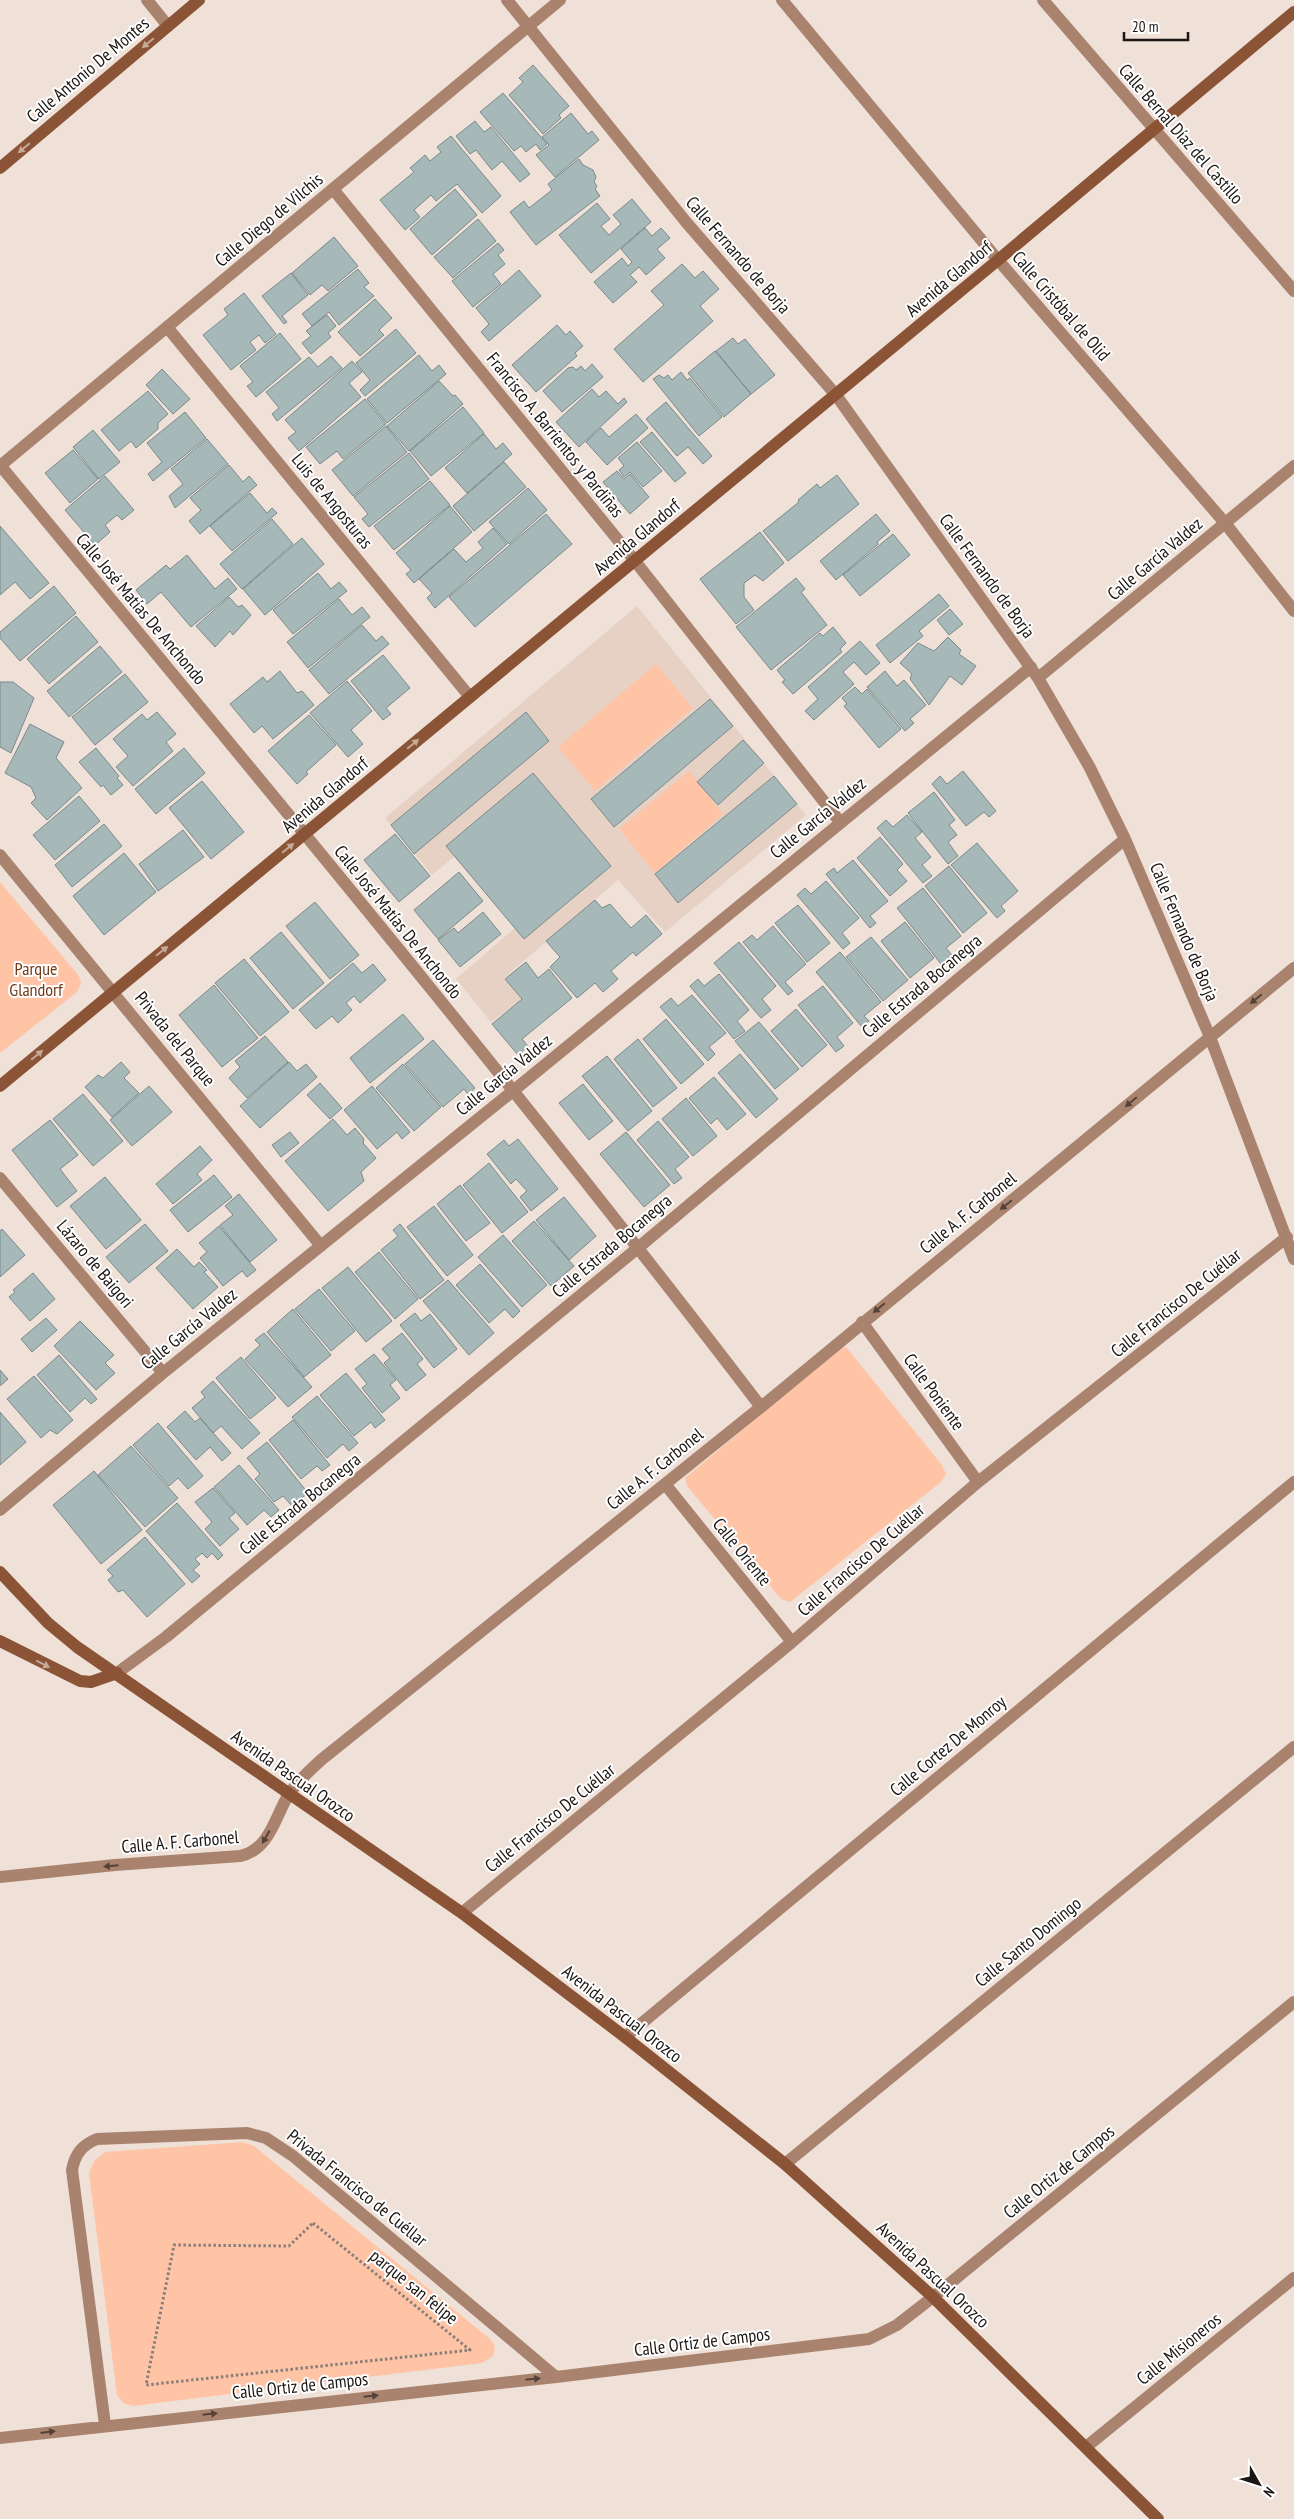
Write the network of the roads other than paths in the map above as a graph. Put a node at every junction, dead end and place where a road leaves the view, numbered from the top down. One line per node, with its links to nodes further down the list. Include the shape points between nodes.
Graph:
1 (146, 0): 8 (street)
2 (199, 0): 8 (main road, Calle Antonio De Montes)
3 (507, 0): 9 (street, Calle Fernando de Borja)
4 (560, 0): 9 (street, Calle Diego de Vilchis)
5 (782, 0): 13 (street, Calle Cristóbal de Olid)
6 (1043, 0): 10 (street, Calle Bernal Díaz del Castillo)
7 (1294, 12): 10 (main road, Avenida Glandorf)
8 (168, 26): 11 (main road, Calle Antonio De Montes, one-way to 11)
9 (528, 26): 12 (street, Calle Diego de Vilchis); 16 (street, Calle Fernando de Borja, via 686,222)
10 (1154, 130): 13 (main road, Avenida Glandorf); 14 (street, Calle Bernal Díaz del Castillo)
11 (0, 168)
12 (333, 189): 15 (street, Calle Diego de Vilchis); 20 (street, Francisco A. Barrientos y Pardiñas)
13 (998, 260): 16 (main road, Avenida Glandorf); 19 (street, Calle Cristóbal de Olid)
14 (1294, 291)
15 (167, 327): 17 (street, Calle Diego de Vilchis); 23 (street, Luis de Angosturas)
16 (836, 395): 20 (main road, Avenida Glandorf); 22 (street, Calle Fernando de Borja)
17 (0, 466): 25 (street, Calle José Matías De Anchondo)
18 (1294, 466): 19 (street, Calle García Valdez)
19 (1225, 523): 21 (street, Calle Cristóbal de Olid); 22 (street, Calle García Valdez)
20 (635, 561): 23 (main road, Avenida Glandorf); 24 (street, Francisco A. Barrientos y Pardiñas)
21 (1294, 611)
22 (1035, 673): 24 (street, Calle García Valdez); 26 (street, Calle Fernando de Borja, via 1089,766)
23 (470, 698): 25 (main road, Avenida Glandorf, one-way to 23)
24 (840, 822): 32 (street, Calle García Valdez)
25 (305, 834): 29 (main road, Avenida Glandorf, one-way to 25); 32 (street, Calle José Matías De Anchondo)
26 (1124, 839): 30 (street, Calle Fernando de Borja); 36 (street, Calle Estrada Bocanegra)
27 (0, 855): 29 (street, Privada del Parque)
28 (1294, 968): 30 (street, Calle A. F. Carbonel, one-way to 30)
29 (113, 990): 31 (main road, Avenida Glandorf, one-way to 29); 35 (street, Privada del Parque)
30 (1210, 1037): 34 (street, Calle Fernando de Borja); 38 (street, Calle A. F. Carbonel, one-way to 38)
31 (0, 1086)
32 (513, 1091): 35 (street, Calle García Valdez); 36 (street, Calle José Matías De Anchondo)
33 (0, 1178): 39 (street, Lázaro de Baigori)
34 (1287, 1237): 37 (street, Calle Fernando de Borja); 41 (street, Calle Francisco De Cuéllar)
35 (321, 1246): 39 (street, Calle García Valdez)
36 (639, 1247): 40 (street, Calle José Matías De Anchondo); 48 (street, Calle Estrada Bocanegra)
37 (1294, 1259)
38 (862, 1322): 40 (street, Calle A. F. Carbonel); 41 (street, Calle Poniente)
39 (163, 1372): 44 (street, Calle García Valdez)
40 (761, 1407): 43 (street, Calle A. F. Carbonel)
41 (978, 1482): 47 (street, Calle Francisco De Cuéllar)
42 (1294, 1482): 54 (street, Calle Cortez De Monroy)
43 (665, 1484): 47 (street, Calle Oriente); 50 (street, Calle A. F. Carbonel, via 321,1760)
44 (0, 1510)
45 (0, 1572): 48 (main road, Avenida Pascual Orozco, via 48,1624)
46 (0, 1641): 48 (main road, one-way to 48, via 80,1681 91,1682)
47 (792, 1642): 52 (street, Calle Francisco De Cuéllar)
48 (117, 1674): 50 (main road, Avenida Pascual Orozco)
49 (1294, 1747): 55 (street, Calle Santo Domingo)
50 (289, 1794): 51 (street, Calle A. F. Carbonel, one-way to 51, via 262,1844 249,1854); 52 (main road, Avenida Pascual Orozco)
51 (0, 1877)
52 (462, 1913): 54 (main road, Avenida Pascual Orozco)
53 (1294, 2002): 57 (street, Calle Ortiz de Campos)
54 (625, 2037): 55 (main road, Avenida Pascual Orozco)
55 (784, 2164): 57 (main road, Avenida Pascual Orozco)
56 (1294, 2278): 61 (street, Calle Misioneros)
57 (933, 2297): 58 (street, Calle Ortiz de Campos, via 897,2325 869,2339); 61 (main road, Avenida Pascual Orozco)
58 (556, 2377): 59 (street, Calle Ortiz de Campos, one-way to 58); 59 (street, Privada Francisco de Cuéllar, via 293,2156 266,2138 247,2133 97,2139 79,2151 72,2170)
59 (105, 2425): 60 (street, Calle Ortiz de Campos, one-way to 59)
60 (0, 2438)
61 (1086, 2448): 62 (main road, Avenida Pascual Orozco)
62 (1158, 2519)

